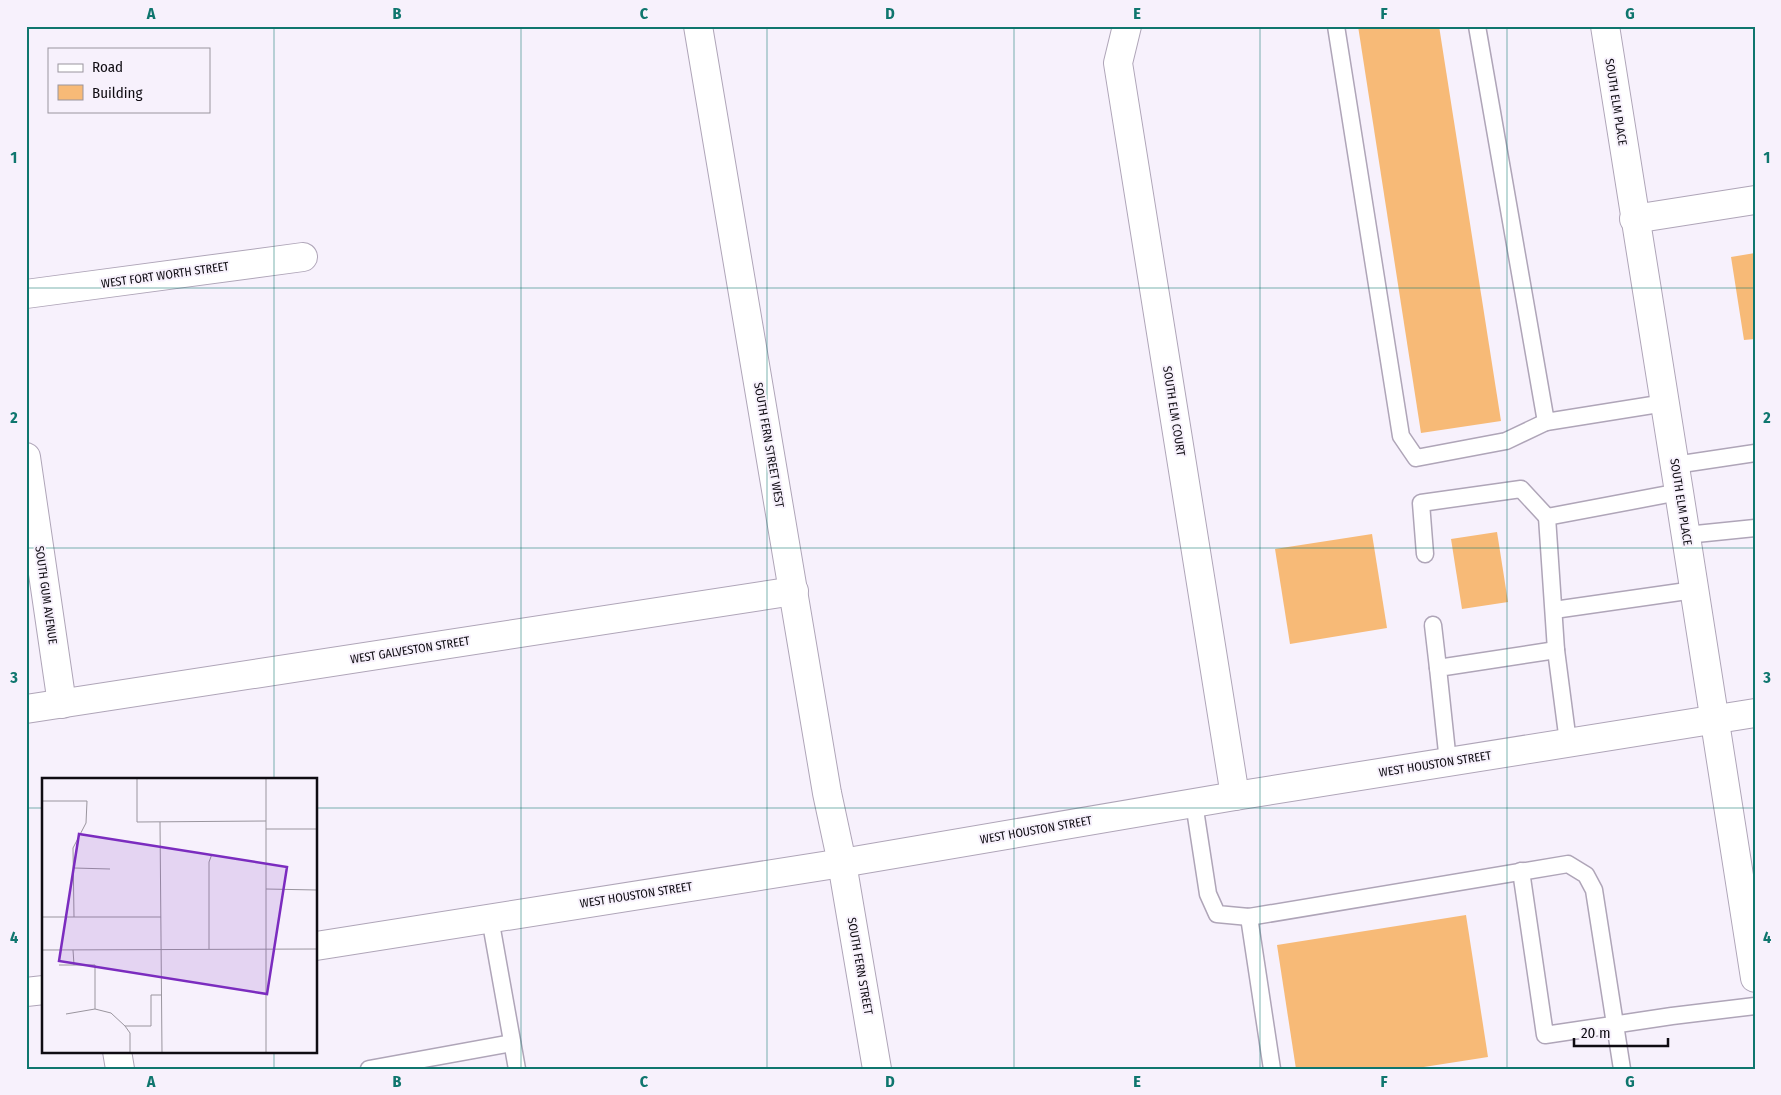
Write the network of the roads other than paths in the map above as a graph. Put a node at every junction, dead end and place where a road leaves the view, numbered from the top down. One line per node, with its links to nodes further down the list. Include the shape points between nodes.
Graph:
1 (698, 26): 21 (street, SOUTH FERN STREET WEST)
2 (1127, 26): 32 (street, SOUTH ELM COURT, via 1118,63)
3 (1336, 26): 11 (lane, via 1401,436 1416,458 1506,441)
4 (1477, 26): 11 (lane)
5 (1605, 26): 7 (street, SOUTH ELM PLACE)
6 (1755, 200): 7 (street)
7 (1634, 219): 10 (street, SOUTH ELM PLACE)
8 (303, 257): 9 (street, WEST FORT WORTH STREET)
9 (26, 294)
10 (1665, 403): 11 (lane); 14 (street, SOUTH ELM PLACE)
11 (1546, 422)
12 (1755, 453): 14 (lane)
13 (26, 457): 26 (street, SOUTH GUM AVENUE)
14 (1675, 465): 15 (street, SOUTH ELM PLACE)
15 (1680, 492): 16 (lane); 18 (street, SOUTH ELM PLACE)
16 (1547, 517): 19 (lane, via 1521,489 1422,503); 22 (lane)
17 (1755, 528): 18 (lane)
18 (1686, 535): 20 (street, SOUTH ELM PLACE)
19 (1425, 554)
20 (1694, 590): 22 (lane); 29 (street, SOUTH ELM PLACE)
21 (794, 591): 26 (street, WEST GALVESTON STREET); 34 (street, SOUTH FERN STREET WEST, via 827,793)
22 (1554, 610): 24 (lane)
23 (1434, 625): 25 (lane)
24 (1556, 650): 25 (lane); 30 (lane)
25 (1438, 668): 31 (lane)
26 (62, 704): 27 (street, WEST GALVESTON STREET)
27 (26, 709)
28 (1755, 713): 29 (street, WEST HOUSTON STREET)
29 (1714, 719): 30 (street, WEST HOUSTON STREET); 39 (street, SOUTH ELM PLACE)
30 (1568, 742): 31 (street, WEST HOUSTON STREET)
31 (1448, 762): 32 (street, WEST HOUSTON STREET)
32 (1235, 796): 33 (street, WEST HOUSTON STREET)
33 (1194, 803): 34 (street, WEST HOUSTON STREET); 36 (lane, via 1208,894 1217,914)
34 (842, 863): 37 (street, WEST HOUSTON STREET); 49 (street, SOUTH FERN STREET)
35 (1521, 871): 36 (lane); 43 (lane, via 1568,864 1586,875 1594,890); 43 (lane, via 1545,1035)
36 (1248, 917): 50 (lane)
37 (490, 918): 38 (street, WEST HOUSTON STREET); 44 (lane)
38 (318, 946)
39 (1755, 978)
40 (42, 990): 41 (street)
41 (26, 992)
42 (1755, 1006): 43 (lane)
43 (1615, 1024): 51 (lane)
44 (512, 1043): 47 (lane); 48 (lane)
45 (117, 1052): 46 (street)
46 (120, 1069)
47 (369, 1069)
48 (517, 1069)
49 (877, 1069)
50 (1272, 1069)
51 (1622, 1069)

